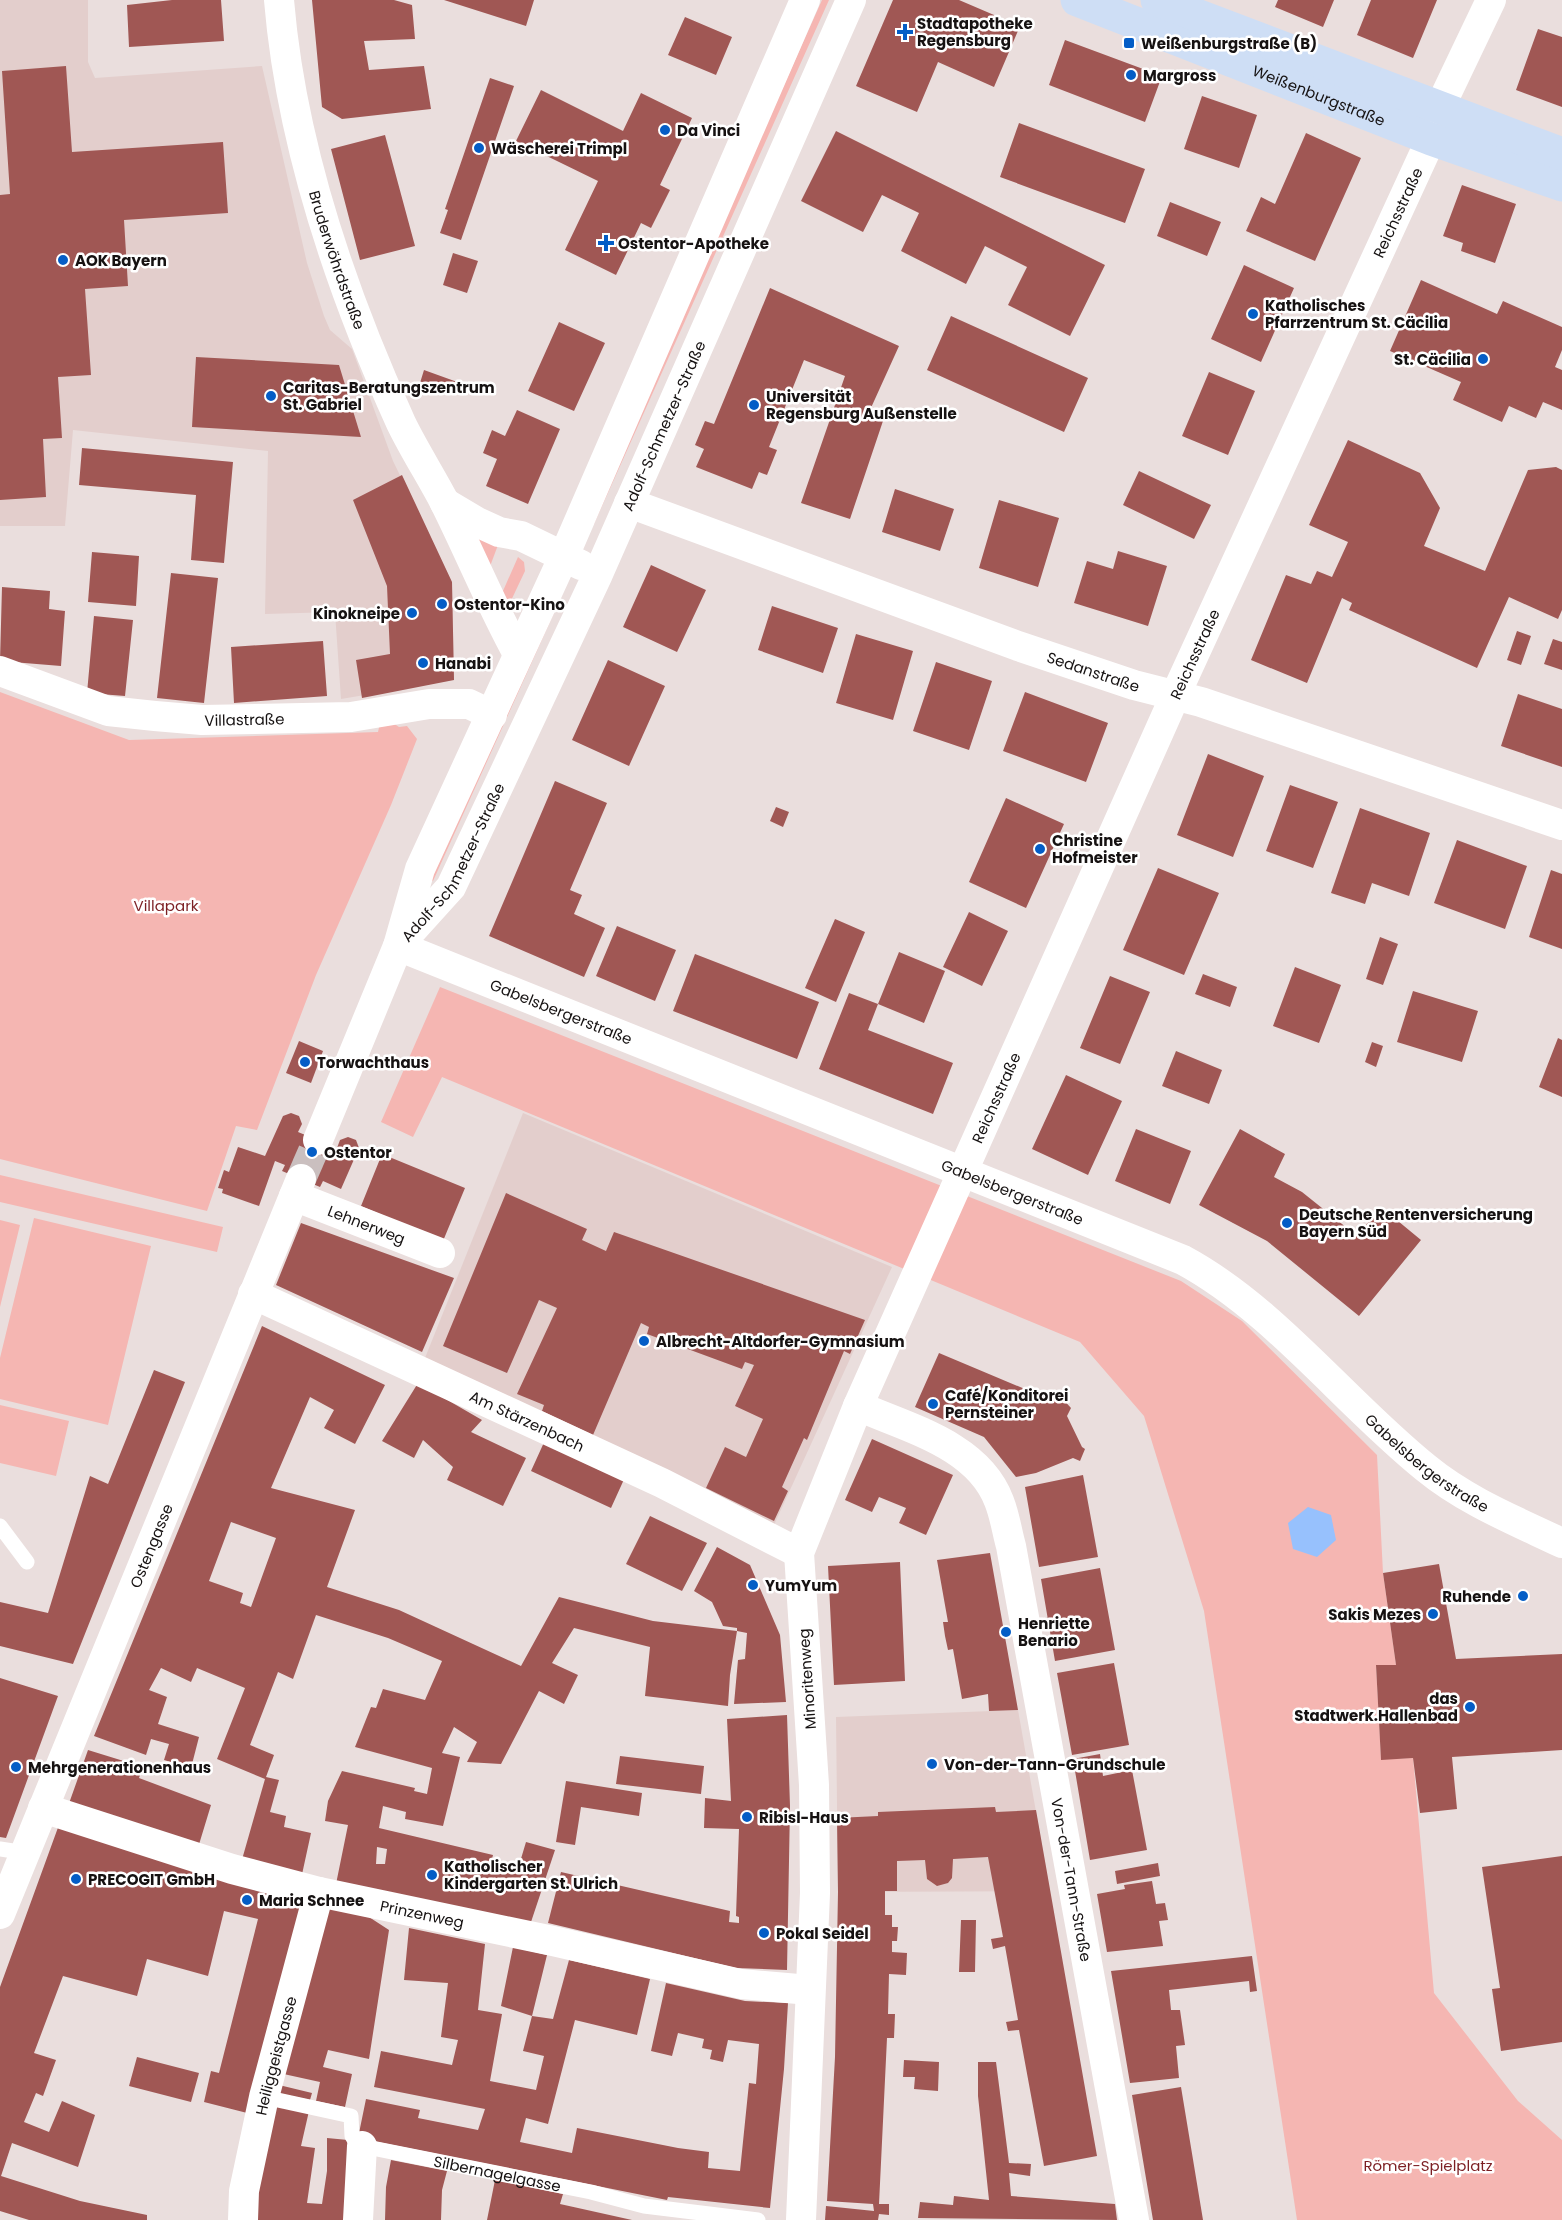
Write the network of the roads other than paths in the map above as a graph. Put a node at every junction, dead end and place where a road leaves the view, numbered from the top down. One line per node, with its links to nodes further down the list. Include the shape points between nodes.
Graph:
1 (279, 0): 10 (street, Bruderwöhrdstraße, via 305,152 337,266 402,424)
2 (805, 0): 12 (street, Adolf-Schmetzer-Straße)
3 (851, 0): 11 (street, Adolf-Schmetzer-Straße)
4 (1077, 0): 7 (main road, Weißenburgstraße)
5 (1158, 0): 7 (main road, Weißenburgstraße)
6 (1491, 0): 7 (street, Reichsstraße)
7 (1435, 124): 8 (main road, Weißenburgstraße); 9 (main road, Weißenburgstraße); 16 (street, Reichsstraße)
8 (1562, 154)
9 (1562, 185)
10 (445, 503): 12 (street, via 499,532 521,536); 14 (street, Bruderwöhrdstraße)
11 (629, 503): 13 (street, Adolf-Schmetzer-Straße); 16 (street, Sedanstraße, via 1018,646)
12 (564, 556): 13 (street); 14 (street, Adolf-Schmetzer-Straße)
13 (598, 574): 19 (street, Adolf-Schmetzer-Straße, via 451,887)
14 (518, 654): 17 (street, Adolf-Schmetzer-Straße)
15 (0, 671): 17 (street, Villastraße, via 108,711 179,718 351,717 429,704 469,704)
16 (1175, 696): 18 (street, Sedanstraße); 21 (street, Reichsstraße)
17 (492, 715): 19 (street, Adolf-Schmetzer-Straße, via 420,869)
18 (1562, 825)
19 (398, 946): 20 (street); 21 (street, Gabelsbergerstraße)
20 (318, 1140)
21 (963, 1171): 25 (street, Minoritenweg); 27 (street, Gabelsbergerstraße, via 1183,1260 1213,1276 1426,1468 1490,1509)
22 (298, 1187): 23 (street, Lehnerweg); 24 (street, Ostengasse)
23 (440, 1252)
24 (253, 1294): 28 (street, Am Stärzenbach, via 662,1483); 30 (street, Ostengasse)
25 (858, 1406): 28 (street, Minoritenweg); 41 (street, Von-der-Tann-Straße, via 968,1458 999,1500 1011,1546)
26 (0, 1526): 29 (lane)
27 (1562, 1543)
28 (799, 1553): 34 (street, Minoritenweg, via 814,1785 815,1893)
29 (27, 1562)
30 (43, 1808): 31 (street, Ostengasse); 32 (street, Prinzenweg, via 232,1869)
31 (13, 1851): 33 (street, Ostengasse)
32 (319, 1892): 34 (street, Prinzenweg, via 741,1984); 35 (street, Heiliggeistgasse)
33 (0, 1914)
34 (810, 1990): 40 (street, Minoritenweg)
35 (264, 2097): 36 (lane, via 351,2116 352,2136); 37 (street, Heiliggeistgasse, via 244,2192)
36 (362, 2146): 38 (street); 39 (lane, Silbernagelgasse, via 644,2206)
37 (243, 2220)
38 (358, 2220)
39 (758, 2220)
40 (801, 2220)
41 (1134, 2220)

